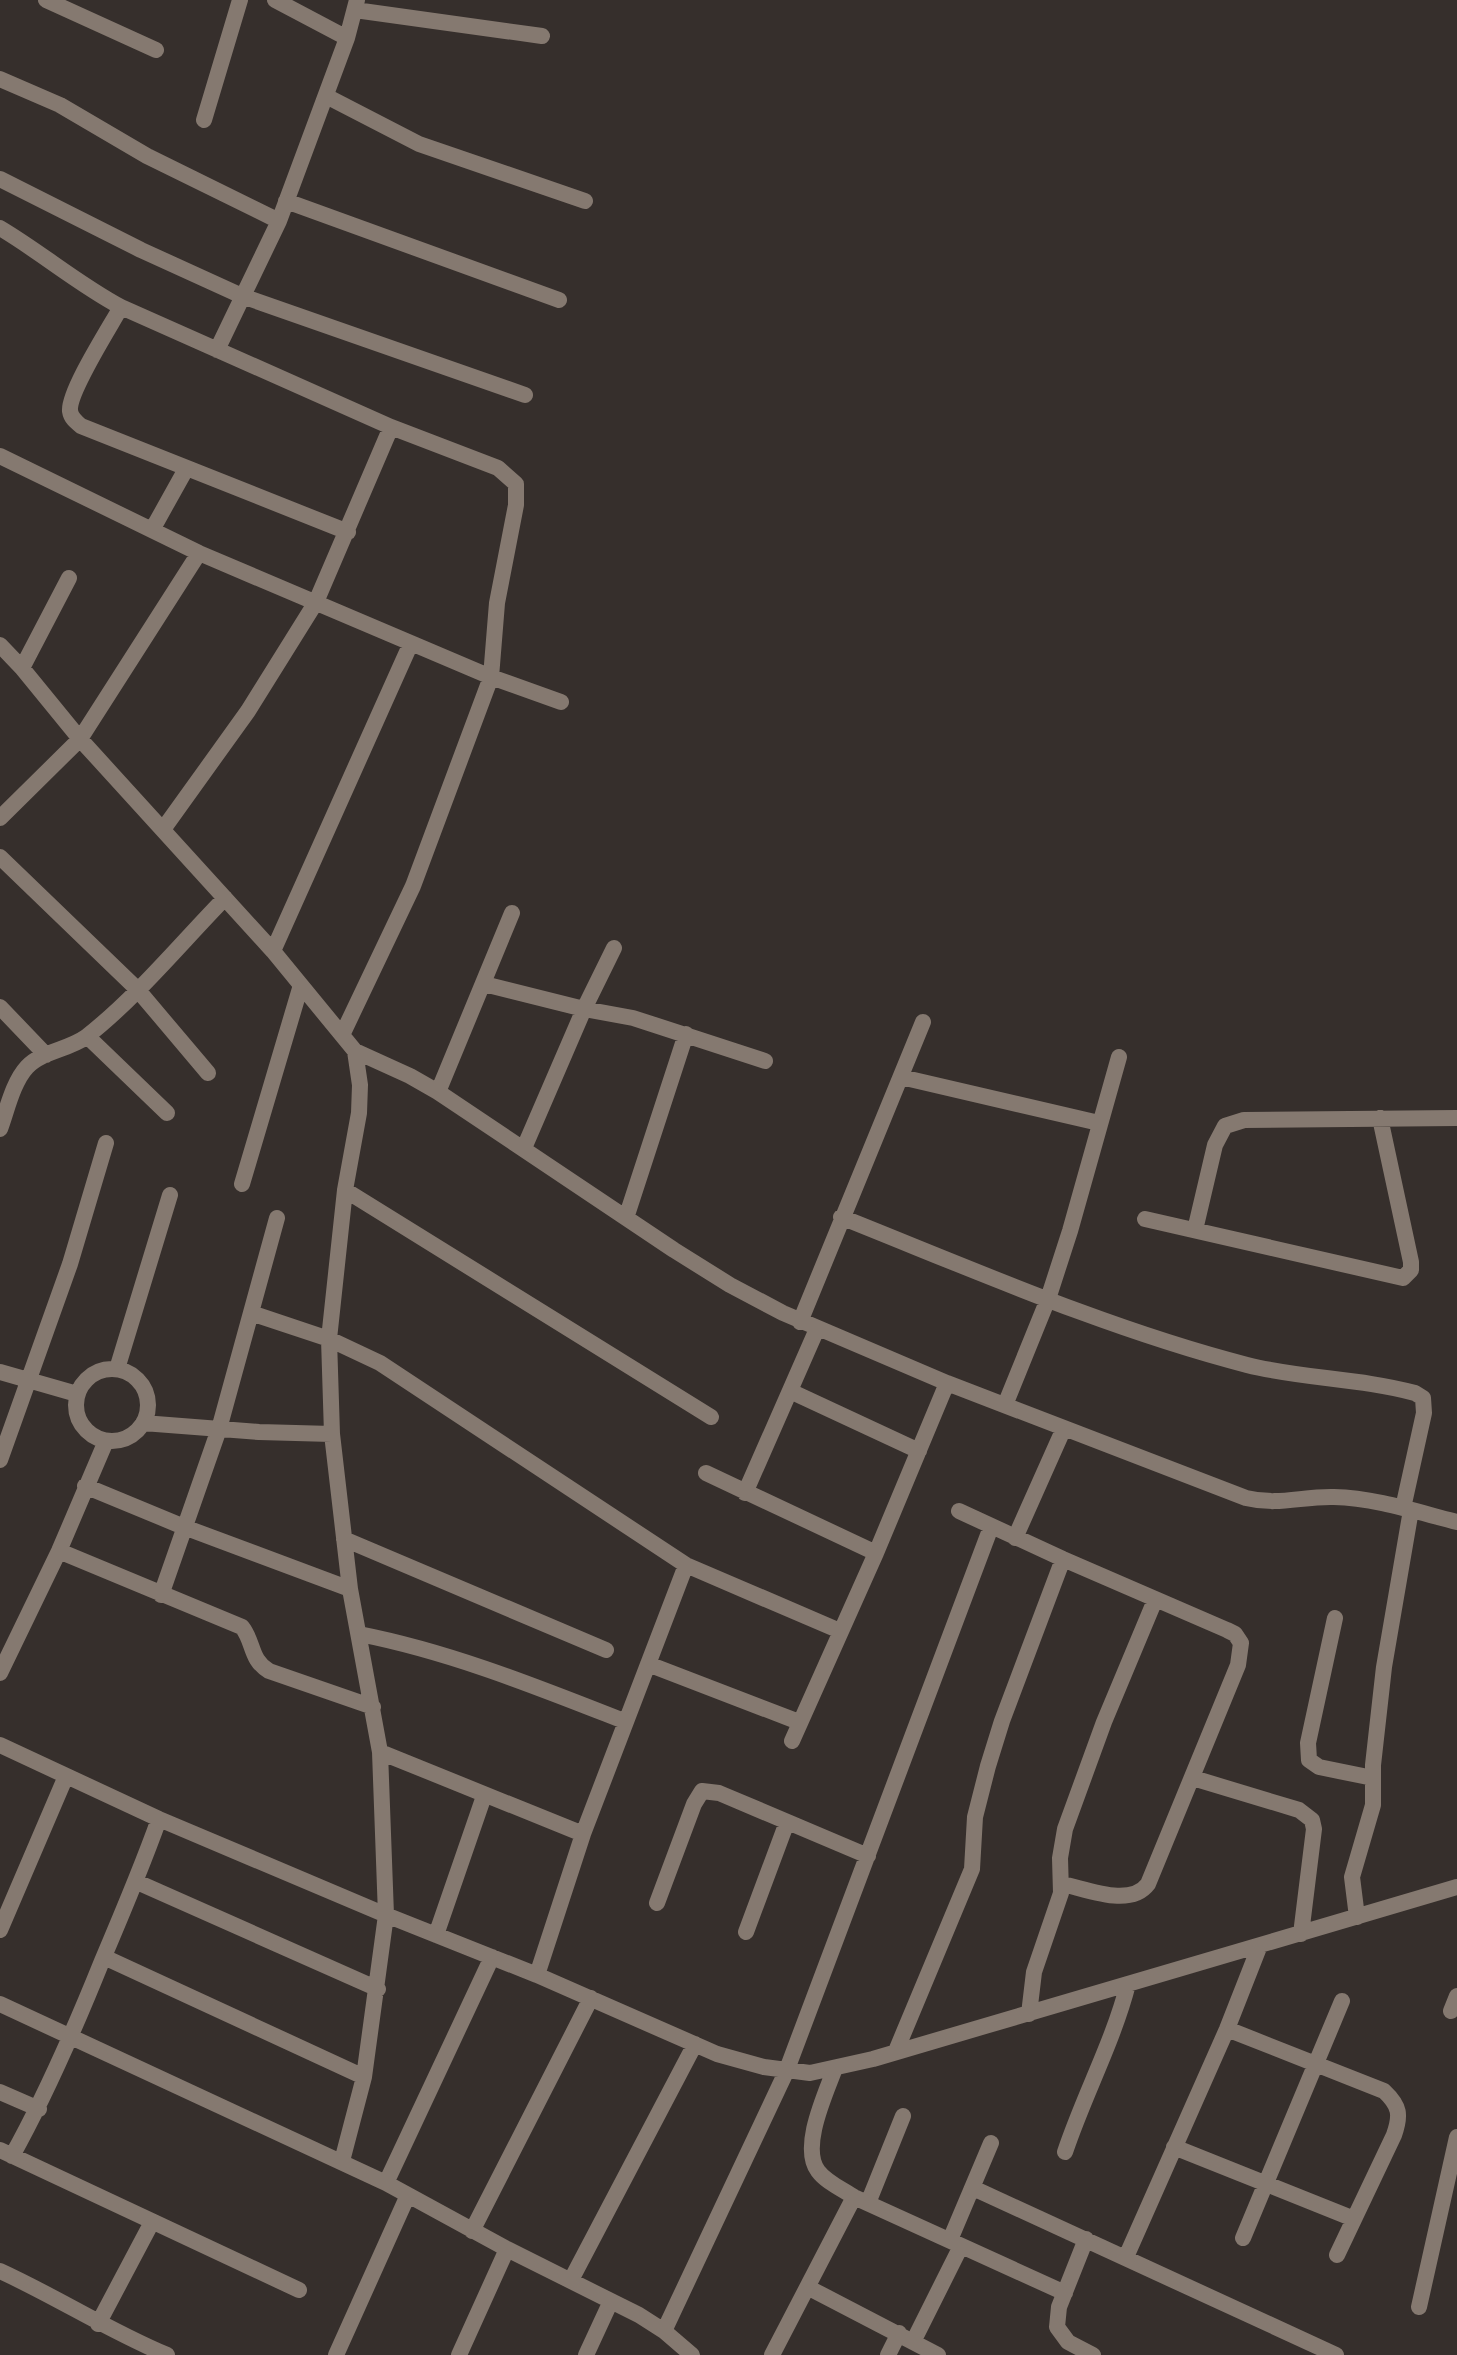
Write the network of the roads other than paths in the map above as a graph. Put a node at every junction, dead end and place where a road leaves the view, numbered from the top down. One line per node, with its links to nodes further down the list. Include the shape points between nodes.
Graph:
1 (46, 0): 7 (street)
2 (240, 0): 10 (street)
3 (275, 0): 6 (street)
4 (356, 5): 5 (street); 6 (street)
5 (542, 36)
6 (347, 38): 9 (street)
7 (156, 50)
8 (0, 79): 14 (street, via 60,105 147,156)
9 (326, 96): 12 (street); 13 (street, via 419,144)
10 (204, 120)
11 (0, 179): 16 (street)
12 (286, 201): 14 (street); 17 (street)
13 (585, 201)
14 (279, 221): 16 (street)
15 (0, 229): 18 (street)
16 (242, 296): 19 (street); 20 (street)
17 (559, 300)
18 (121, 307): 19 (street); 23 (street, via 77,387 70,413 81,426)
19 (217, 350): 21 (street)
20 (525, 395)
21 (391, 427): 25 (street); 32 (street, via 498,468 516,484)
22 (0, 456): 24 (street)
23 (186, 469): 24 (street); 25 (street)
24 (152, 530): 26 (street)
25 (348, 532): 28 (street)
26 (199, 553): 28 (street); 34 (street)
27 (69, 578): 31 (street)
28 (316, 602): 29 (street); 36 (street, via 248,711)
29 (411, 643): 32 (street); 41 (street)
30 (0, 645): 31 (street)
31 (22, 668): 34 (street)
32 (491, 677): 33 (street); 48 (street, via 413,886)
33 (561, 702)
34 (80, 739): 35 (street); 36 (street)
35 (0, 818)
36 (164, 828): 38 (street)
37 (0, 857): 44 (street)
38 (225, 898): 41 (street); 44 (street)
39 (512, 913): 42 (street)
40 (614, 948): 46 (street)
41 (273, 951): 43 (street)
42 (484, 984): 46 (street); 57 (street)
43 (301, 985): 48 (street); 65 (street)
44 (137, 989): 50 (street); 55 (street)
45 (0, 1007): 52 (street)
46 (584, 1009): 49 (street); 64 (street)
47 (923, 1022): 56 (street)
48 (343, 1033): 51 (street)
49 (686, 1034): 54 (street); 70 (street)
50 (87, 1036): 52 (street); 58 (street)
51 (355, 1051): 57 (street); 66 (street, via 359,1113)
52 (46, 1055): 62 (street, via 24,1070)
53 (1119, 1057): 61 (street)
54 (765, 1061)
55 (208, 1073)
56 (901, 1077): 61 (street); 68 (street)
57 (438, 1092): 64 (street)
58 (167, 1113)
59 (1380, 1118): 60 (street); 72 (street, via 1244,1120 1225,1126 1215,1145); 72 (street, via 1411,1262 1408,1275 1395,1277)
60 (1457, 1118)
61 (1099, 1123): 73 (street)
62 (0, 1129)
63 (106, 1143): 80 (street)
64 (524, 1148): 70 (street)
65 (242, 1184)
66 (345, 1190): 77 (street); 85 (street)
67 (170, 1195): 78 (street)
68 (841, 1217): 73 (street); 75 (street)
69 (277, 1218): 74 (street)
70 (626, 1218): 75 (street, via 730,1285)
71 (1145, 1219): 72 (street)
72 (1195, 1230)
73 (1048, 1299): 84 (street); 96 (street, via 1250,1366 1415,1393 1423,1398 1424,1413)
74 (251, 1313): 77 (street); 88 (street)
75 (800, 1322): 76 (street)
76 (817, 1329): 81 (street); 82 (street)
77 (329, 1339): 89 (street); 106 (street, via 423,1390)
78 (117, 1369): 83 (street, via 90,1376); 86 (street, via 141,1383 148,1410)
79 (0, 1372): 80 (street)
80 (29, 1382): 83 (street); 92 (street)
81 (947, 1383): 84 (street); 91 (street)
82 (790, 1391): 91 (street); 95 (street)
83 (77, 1394): 90 (street, via 82,1427)
84 (1005, 1405): 87 (street)
85 (711, 1417)
86 (143, 1423): 88 (street); 90 (street, via 133,1434)
87 (1064, 1428): 96 (street, via 1265,1503 1330,1496); 101 (street)
88 (219, 1429): 89 (street); 99 (street)
89 (332, 1434): 102 (street)
90 (106, 1441): 94 (street)
91 (919, 1451): 104 (street)
92 (0, 1460)
93 (706, 1473): 95 (street)
94 (85, 1486): 99 (street); 103 (street)
95 (745, 1493): 104 (street)
96 (1407, 1509): 98 (street); 124 (street)
97 (959, 1511): 100 (street)
98 (1457, 1522)
99 (184, 1527): 107 (street); 108 (street)
100 (991, 1527): 101 (street); 129 (street)
101 (1015, 1538): 105 (street)
102 (344, 1539): 107 (street); 113 (street)
103 (59, 1551): 108 (street); 115 (street)
104 (876, 1553): 111 (street)
105 (1063, 1559): 109 (street); 153 (street, via 1002,1721 975,1817 972,1869)
106 (686, 1565): 111 (street); 114 (street)
107 (350, 1589): 112 (street)
108 (161, 1595): 116 (street, via 242,1627 257,1661 269,1671)
109 (1155, 1600): 123 (street, via 1235,1634 1241,1643 1238,1665); 131 (street, via 1065,1829)
110 (1335, 1618): 124 (street, via 1308,1743 1309,1760 1319,1767)
111 (840, 1631): 118 (street)
112 (359, 1634): 116 (street); 117 (street, via 485,1668)
113 (606, 1650)
114 (648, 1664): 117 (street); 118 (street)
115 (0, 1673)
116 (373, 1707): 121 (street)
117 (624, 1721): 128 (street)
118 (799, 1722): 119 (street)
119 (792, 1741)
120 (0, 1745): 122 (street)
121 (380, 1752): 125 (street); 134 (street)
122 (66, 1776): 126 (street); 136 (street)
123 (1193, 1778): 131 (street, via 1142,1892 1127,1896); 138 (street, via 1299,1810 1312,1820)
124 (1373, 1778): 135 (street, via 1373,1805 1352,1877)
125 (484, 1796): 128 (street); 139 (street)
126 (159, 1819): 130 (street); 134 (street)
127 (787, 1822): 129 (street); 133 (street, via 702,1791); 137 (street)
128 (583, 1834): 143 (street)
129 (868, 1856): 156 (street)
130 (137, 1882): 141 (street); 145 (street)
131 (1062, 1884): 149 (street, via 1034,1972)
132 (1457, 1887): 135 (street)
133 (657, 1903)
134 (386, 1915): 139 (street); 145 (street)
135 (1357, 1917): 138 (street)
136 (0, 1930)
137 (746, 1932)
138 (1301, 1934): 140 (street)
139 (436, 1935): 142 (street)
140 (1260, 1945): 144 (street); 150 (street)
141 (104, 1957): 151 (street); 157 (street)
142 (492, 1957): 143 (street); 167 (street)
143 (537, 1975): 146 (street)
144 (1128, 1984): 149 (street); 164 (street)
145 (378, 1989): 157 (street)
146 (591, 1998): 152 (street); 175 (street)
147 (1342, 2001): 154 (street)
148 (0, 2004): 151 (street)
149 (1029, 2014): 153 (street)
150 (1227, 2029): 154 (street); 163 (street)
151 (72, 2036): 159 (street); 166 (street)
152 (695, 2044): 156 (street); 183 (street)
153 (896, 2051): 155 (street)
154 (1316, 2063): 168 (street); 173 (street, via 1384,2091 1397,2103 1400,2117 1394,2135)
155 (835, 2068): 156 (street); 171 (street, via 815,2125 812,2158 823,2176)
156 (786, 2072): 190 (street)
157 (364, 2077): 166 (street)
158 (0, 2092): 159 (street)
159 (39, 2109): 165 (street)
160 (903, 2116): 171 (street)
161 (1457, 2137): 172 (street)
162 (991, 2143): 169 (street)
163 (1174, 2147): 168 (street); 181 (street)
164 (1065, 2152)
165 (6, 2153): 174 (street)
166 (342, 2161): 167 (street)
167 (386, 2183): 170 (street)
168 (1267, 2183): 173 (street); 176 (street)
169 (973, 2188): 177 (street); 178 (street)
170 (408, 2195): 175 (street); 193 (street)
171 (861, 2200): 178 (street); 184 (street)
172 (1449, 2216): 188 (street)
173 (1354, 2219): 180 (street)
174 (152, 2222): 185 (street); 189 (street)
175 (472, 2231): 179 (street)
176 (1243, 2238)
177 (1086, 2239): 181 (street); 186 (street)
178 (956, 2243): 186 (street); 191 (street)
179 (507, 2249): 183 (street); 194 (street)
180 (1337, 2255)
181 (1126, 2257): 201 (street)
182 (0, 2271): 189 (street)
183 (571, 2280): 187 (street)
184 (809, 2288): 191 (street); 197 (street)
185 (299, 2290)
186 (1065, 2293): 200 (street, via 1057,2327 1068,2342)
187 (611, 2301): 190 (street); 195 (street)
188 (1419, 2307)
189 (98, 2324): 192 (street)
190 (664, 2331): 196 (street)
191 (906, 2337): 198 (street); 199 (street)
192 (167, 2355)
193 (336, 2355)
194 (459, 2355)
195 (586, 2355)
196 (692, 2355)
197 (772, 2355)
198 (888, 2355)
199 (938, 2355)
200 (1093, 2355)
201 (1336, 2355)

